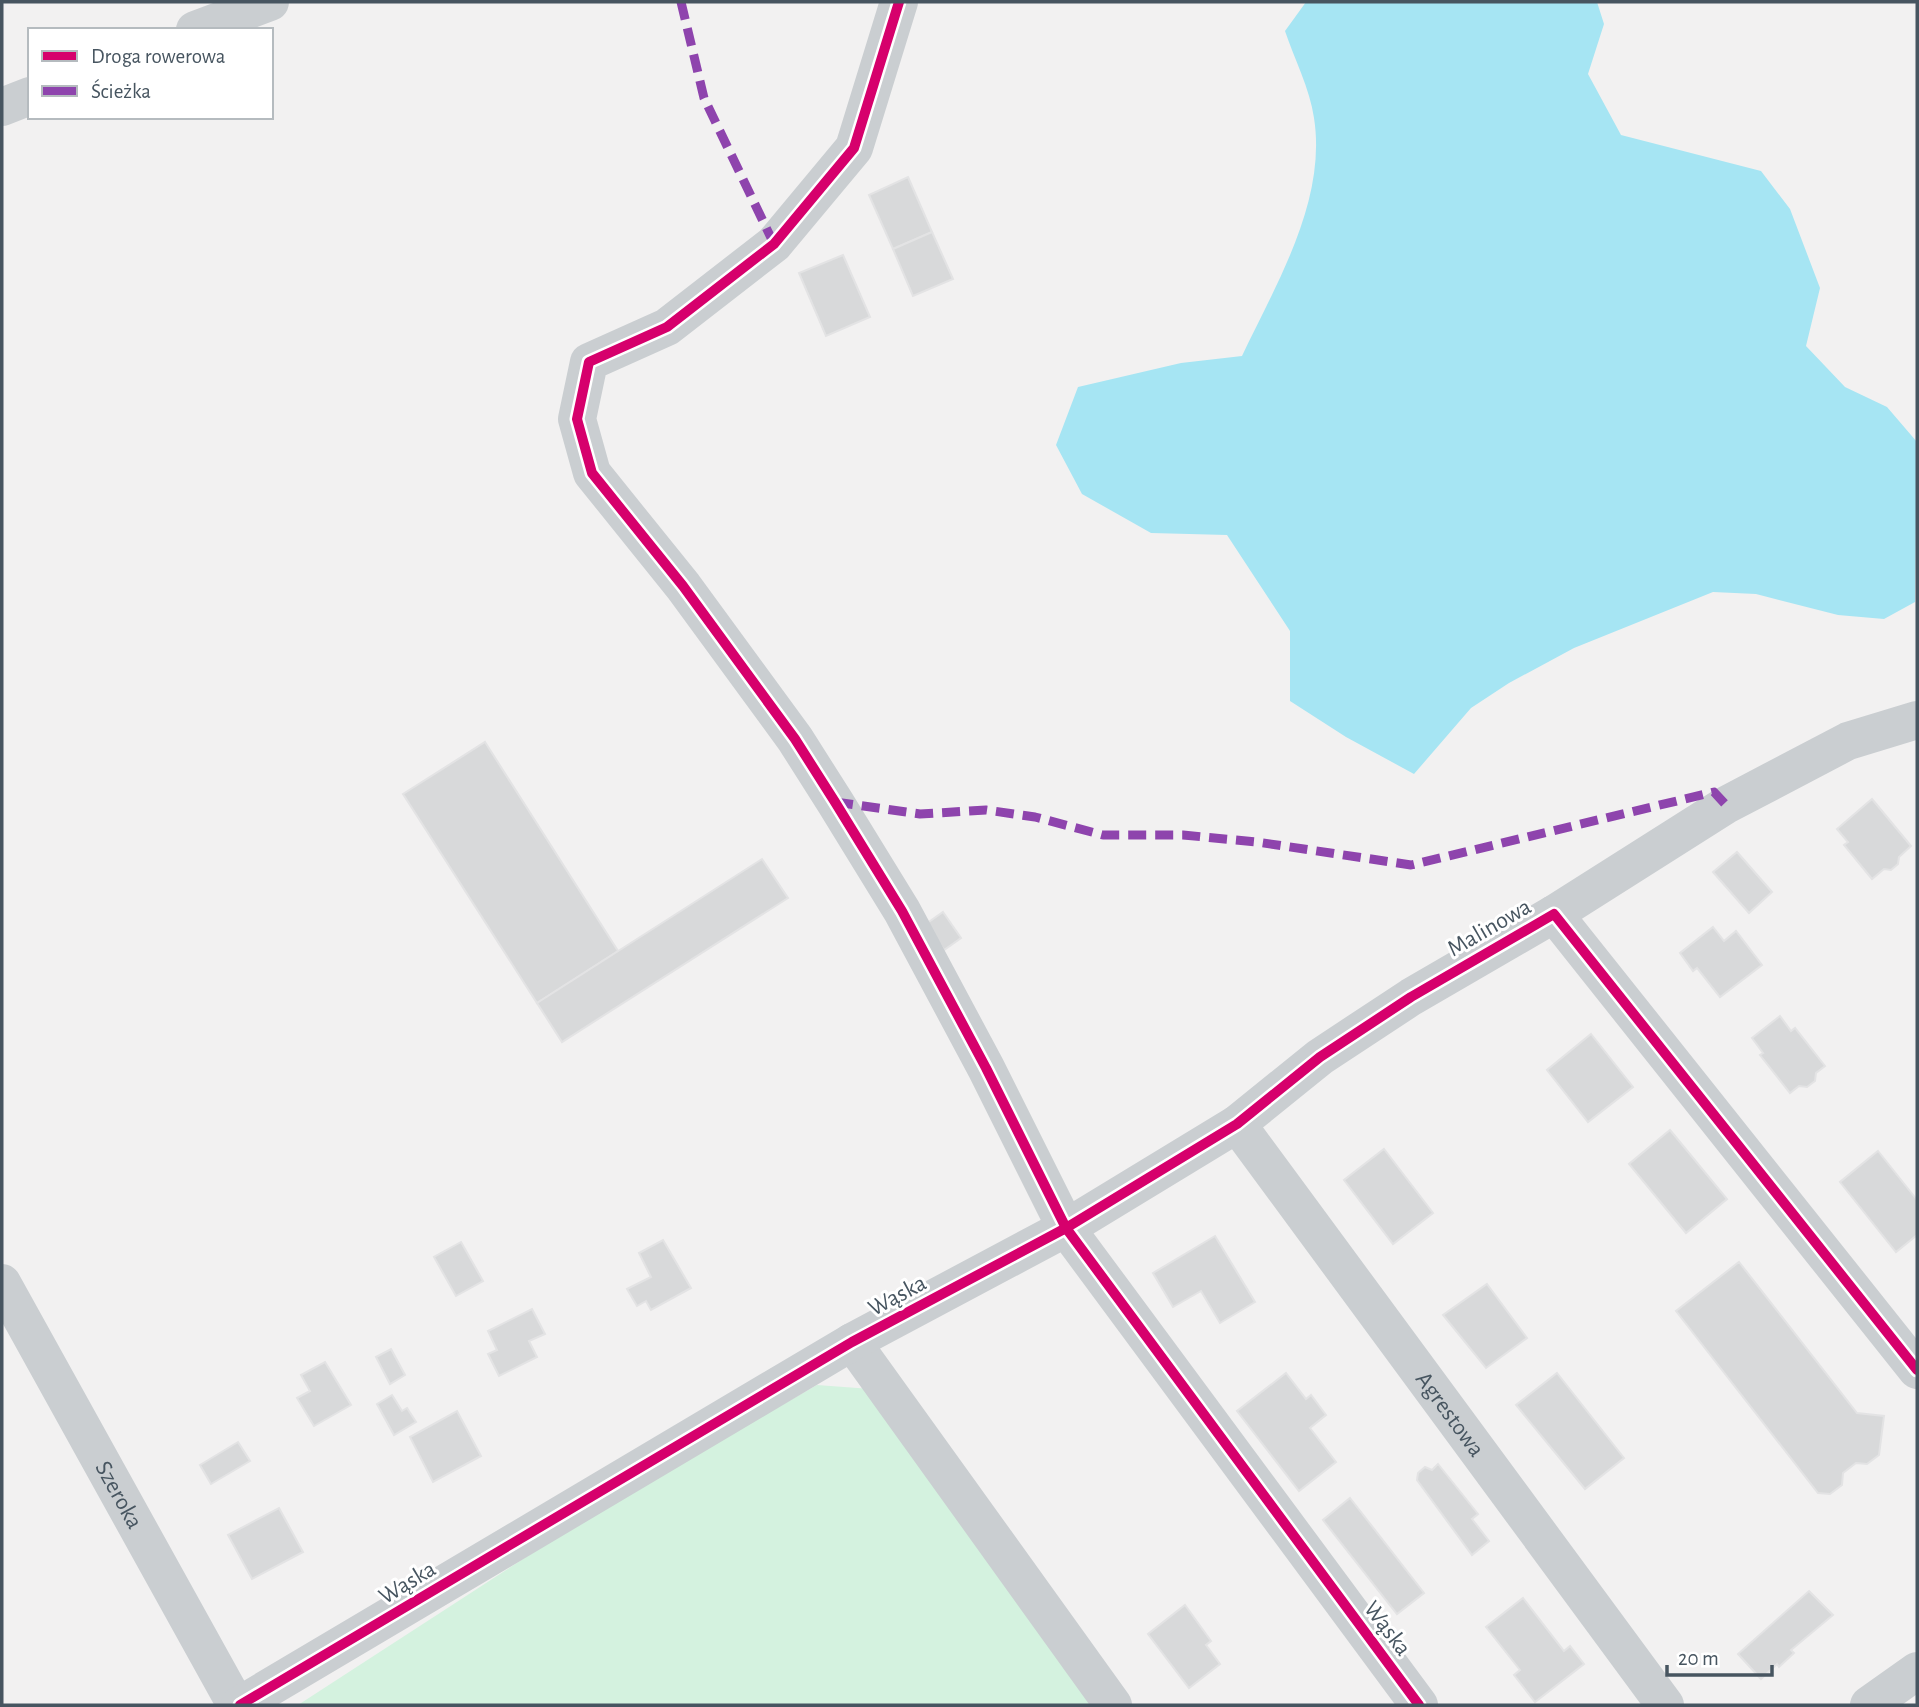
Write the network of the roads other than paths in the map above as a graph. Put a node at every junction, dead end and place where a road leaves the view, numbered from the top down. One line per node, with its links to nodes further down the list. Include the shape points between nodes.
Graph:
1 (270, 2): 3 (street)
2 (899, 2): 9 (street, via 855,148 774,244 667,327 589,362 578,419 592,473 795,739 902,911)
3 (200, 28)
4 (28, 97): 5 (street)
5 (2, 107)
6 (1917, 721): 7 (street, via 1848,741 1726,805)
7 (1553, 914): 8 (street, Malinowa, via 1411,997 1320,1057); 12 (street, Malinowa)
8 (1237, 1124): 9 (street, Malinowa); 17 (street, Agrestowa)
9 (1066, 1228): 11 (street, Wąska); 16 (street, Wąska)
10 (2, 1283): 14 (street, Szeroka)
11 (852, 1342): 14 (street, Wąska); 15 (street, Wąska)
12 (1917, 1370)
13 (1917, 1671): 18 (street)
14 (238, 1705)
15 (1113, 1705)
16 (1419, 1705)
17 (1665, 1705)
18 (1869, 1705)

